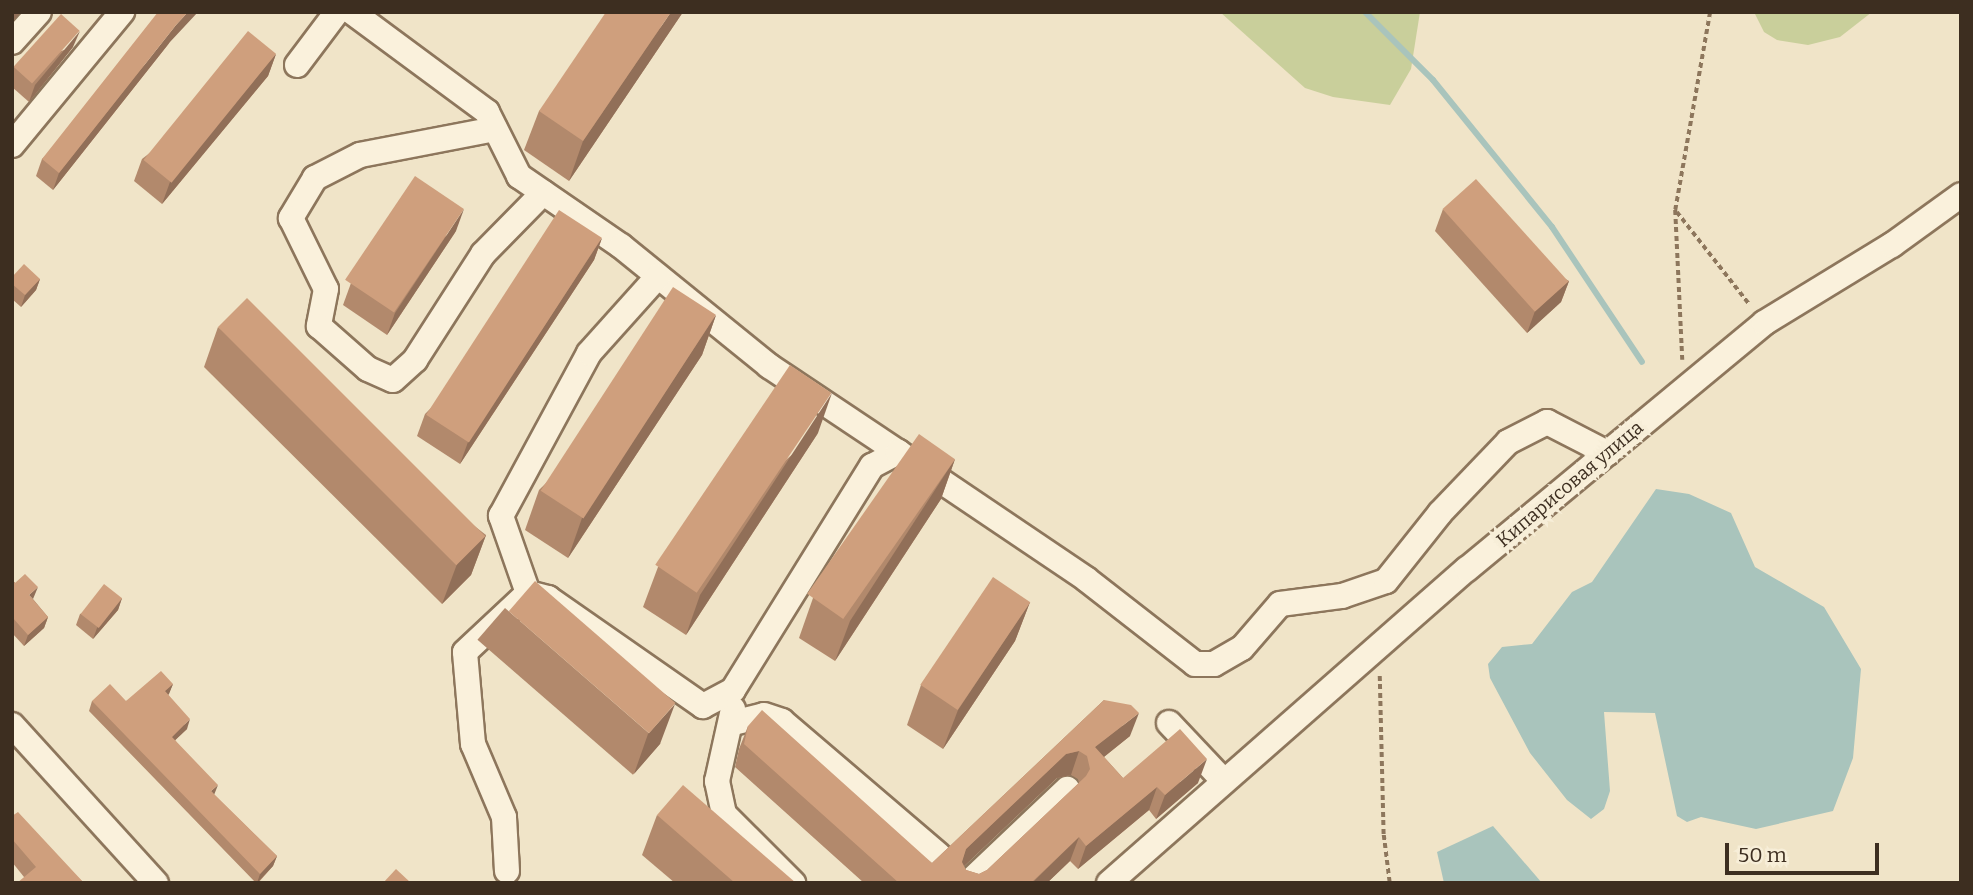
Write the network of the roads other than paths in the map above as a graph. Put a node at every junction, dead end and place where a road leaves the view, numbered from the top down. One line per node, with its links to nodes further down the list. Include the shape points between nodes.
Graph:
1 (39, 12): 5 (street)
2 (122, 12): 8 (street)
3 (338, 12): 6 (street)
4 (352, 12): 7 (street, via 487,112)
5 (12, 42)
6 (297, 65)
7 (495, 129): 9 (street, via 519,176); 9 (street, via 360,155 315,178 291,218 326,289 319,326 368,369 393,380 415,360 483,254)
8 (14, 138)
9 (543, 193): 11 (street)
10 (1961, 195): 13 (street, Кипарисовая улица, via 1764,323)
11 (658, 275): 12 (street, via 769,366); 14 (street, via 589,353 500,516)
12 (898, 452): 13 (street, via 1086,579 1195,664 1214,664 1242,648 1280,604 1342,596 1386,581 1440,513 1508,442 1547,422); 15 (street, via 872,466)
13 (1606, 453): 19 (street, Кипарисовая улица)
14 (528, 593): 15 (street, via 548,597 703,706); 22 (street, via 465,652 473,744 504,817)
15 (733, 690): 16 (street)
16 (733, 723): 21 (street, via 764,715 782,721); 24 (street, via 717,781 724,814)
17 (1169, 723): 19 (street)
18 (12, 725): 23 (street)
19 (1222, 779): 26 (street, Кипарисовая улица)
20 (1067, 789): 25 (street)
21 (939, 855)
22 (507, 871)
23 (156, 883)
24 (793, 883)
25 (968, 883)
26 (1109, 883)

